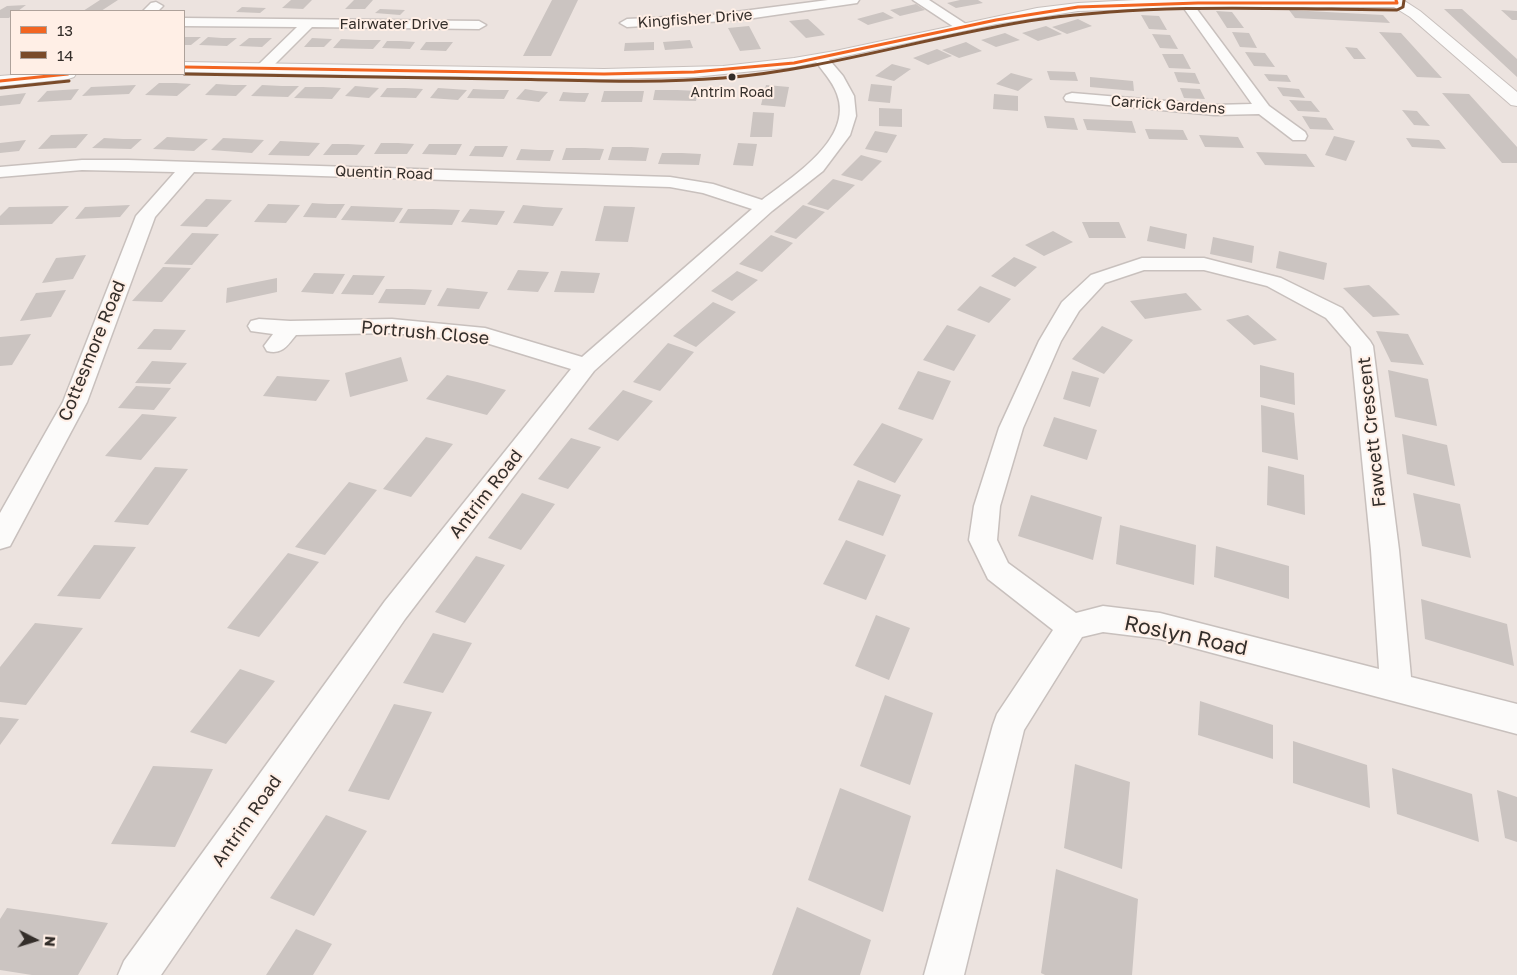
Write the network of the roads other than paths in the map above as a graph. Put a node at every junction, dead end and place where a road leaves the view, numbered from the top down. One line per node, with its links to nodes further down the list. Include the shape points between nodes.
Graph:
1 (852, 0): 6 (street, Kingfisher Drive, via 756,15 684,22)
2 (920, 0): 8 (street)
3 (1184, 1): 4 (street); 8 (street, via 1078,7); 17 (street, Carrick Gardens)
4 (1396, 2): 16 (street, via 1416,14)
5 (185, 22): 7 (street, Fairwater Drive)
6 (627, 22)
7 (308, 24): 9 (street, Fairwater Drive, via 482,21); 12 (street)
8 (962, 26): 10 (street)
9 (473, 40)
10 (821, 59): 12 (street, via 753,68 644,74); 21 (street, Antrim Road, via 838,79 846,96 848,116 844,131 816,167)
11 (185, 67): 12 (street)
12 (263, 68)
13 (58, 75): 14 (street)
14 (0, 81)
15 (1072, 98): 17 (street, Carrick Gardens, via 1214,110)
16 (1517, 101)
17 (1263, 109): 18 (street, Carrick Gardens)
18 (1299, 136)
19 (188, 168): 20 (street, Quentin Road, via 82,165); 21 (street, Quentin Road, via 670,182 711,188); 26 (street, Cottesmore Road, via 146,216 75,402)
20 (0, 172)
21 (765, 208): 25 (street, Antrim Road)
22 (259, 326): 23 (street, Portrush Close)
23 (290, 328): 24 (street); 25 (street, Portrush Close, via 392,326 485,335)
24 (275, 346)
25 (586, 366): 30 (street, Antrim Road, via 395,610)
26 (0, 538)
27 (1072, 627): 28 (street, Roslyn Road, via 1103,619 1160,626); 28 (street, Fawcett Crescent, via 998,571 983,540 987,506 1011,428 1050,340 1070,307 1098,279 1142,264 1204,264 1274,282 1334,313 1362,346 1385,550); 31 (street, via 1009,725)
28 (1396, 686): 29 (street, Roslyn Road)
29 (1517, 719)
30 (138, 975)
31 (944, 975)

